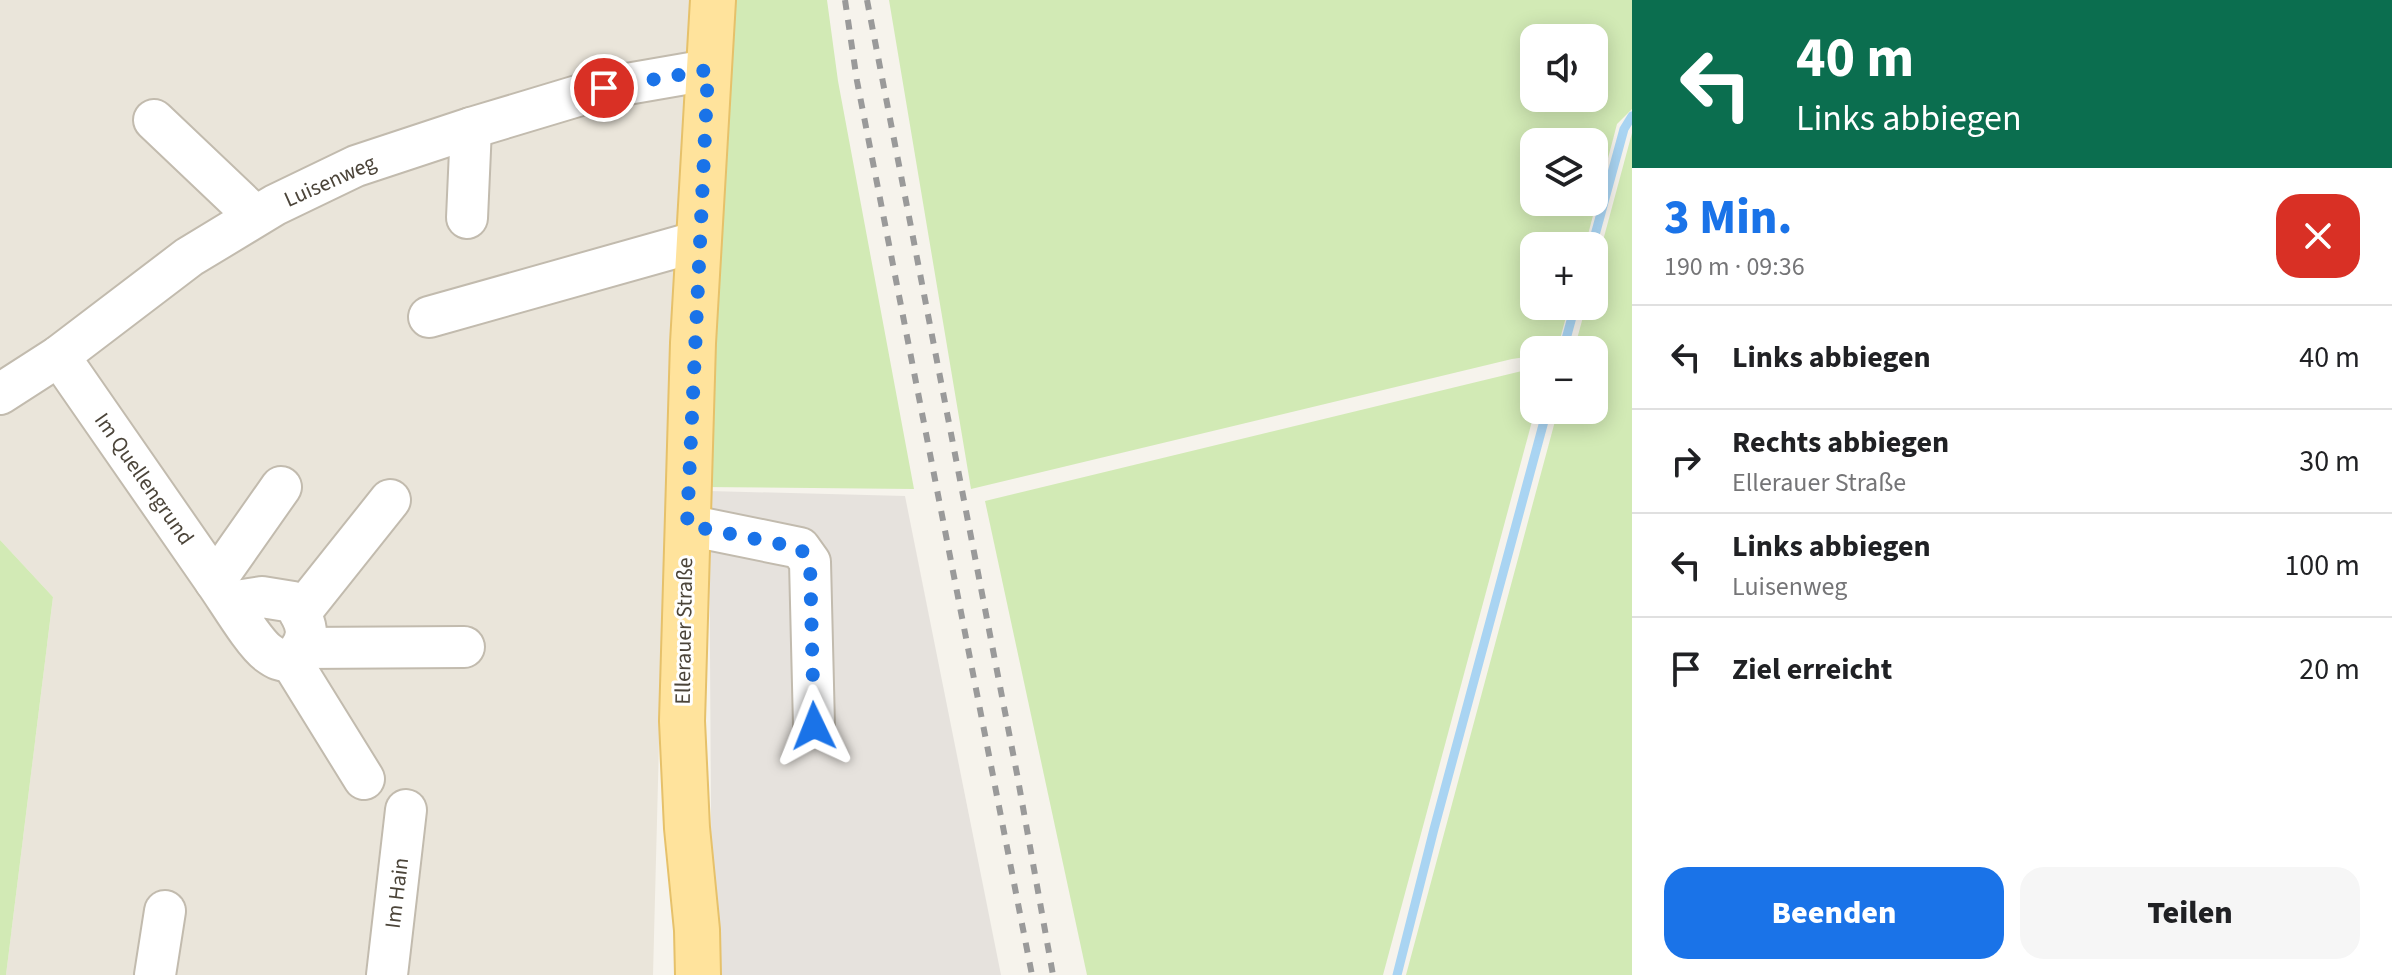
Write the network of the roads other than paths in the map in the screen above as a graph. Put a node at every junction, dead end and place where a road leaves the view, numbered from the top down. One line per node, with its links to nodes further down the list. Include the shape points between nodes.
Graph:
1 (713, 0): 2 (main road, Ellerauer Straße)
2 (708, 70): 4 (street, Luisenweg, via 604,88); 7 (main road, Ellerauer Straße)
3 (154, 120): 5 (street)
4 (471, 128): 5 (street, Luisenweg, via 356,166); 6 (street)
5 (255, 216): 9 (street, Luisenweg, via 189,257)
6 (467, 218)
7 (699, 241): 8 (street); 13 (main road, Ellerauer Straße)
8 (429, 317)
9 (59, 356): 10 (street, Luisenweg); 14 (street, Im Quellengrund)
10 (0, 394)
11 (281, 487): 14 (street)
12 (390, 500): 15 (street)
13 (687, 525): 17 (street, via 800,548 810,562); 23 (main road, Ellerauer Straße, via 682,721)
14 (223, 592): 15 (street, via 293,602); 15 (street, Im Quellengrund, via 265,652 281,662)
15 (298, 641): 16 (street); 18 (street)
16 (464, 647)
17 (814, 726)
18 (364, 779)
19 (406, 810): 22 (street, Im Hain)
20 (165, 911): 21 (street)
21 (155, 975)
22 (387, 975)
23 (698, 975)

